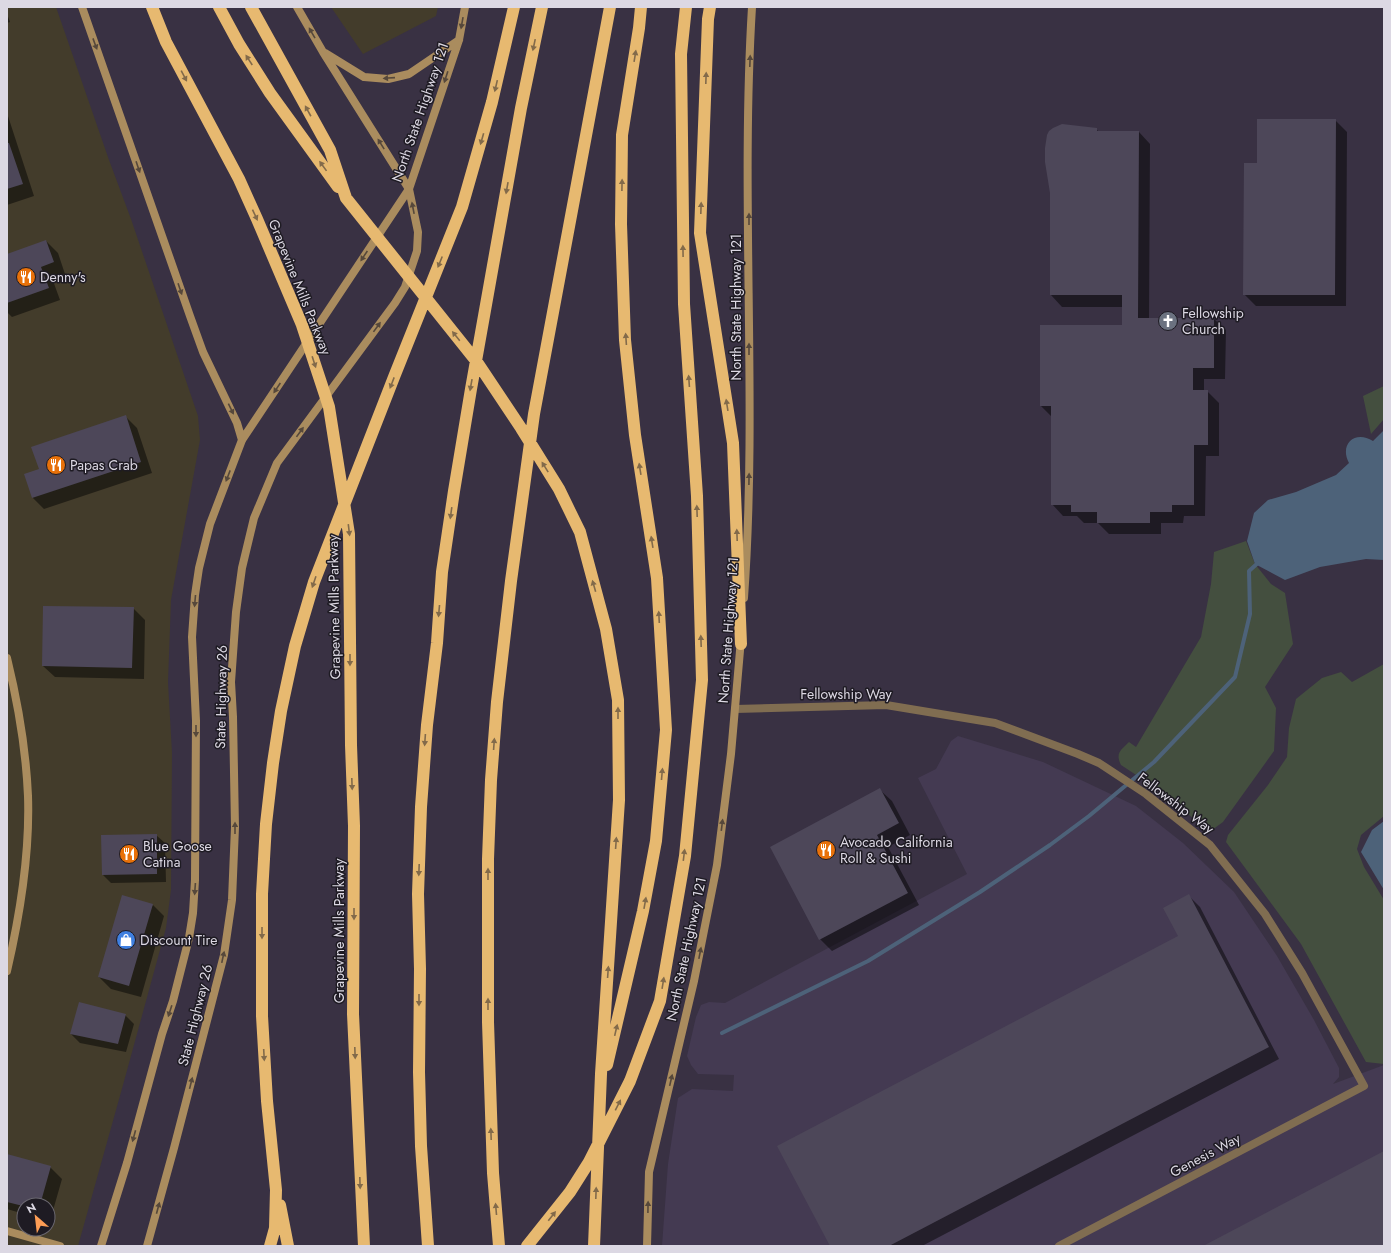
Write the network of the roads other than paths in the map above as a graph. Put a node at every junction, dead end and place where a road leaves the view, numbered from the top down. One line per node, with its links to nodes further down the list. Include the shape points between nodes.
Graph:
1 (82, 7): 20 (main road, one-way to 20, via 203,352 238,423)
2 (143, 7): 16 (highway)
3 (152, 7): 16 (highway, Grapevine Mills Parkway)
4 (219, 7): 19 (highway, one-way to 4, via 270,93)
5 (251, 7): 19 (highway, one-way to 5, via 330,150)
6 (297, 7): 17 (main road, one-way to 6)
7 (464, 7): 15 (main road, North State Highway 121, one-way to 15)
8 (514, 7): 27 (highway, one-way to 27, via 492,102 462,208 314,582 295,646 281,711 266,824 262,894 262,1016)
9 (542, 7): 35 (highway, one-way to 35, via 517,132 454,491 442,572 437,643 426,725 418,894 421,1146)
10 (610, 7): 36 (highway, one-way to 10, via 493,1173 488,1006 488,859 497,702 534,414)
11 (641, 7): 26 (highway, one-way to 11, via 645,904 656,841 666,730 657,578 635,435 625,340 621,224 622,135)
12 (686, 7): 37 (highway, one-way to 12, via 570,1192 589,1162 630,1081 660,1001 685,856 702,680 697,496 684,296 681,54)
13 (710, 7): 21 (highway, one-way to 13, via 733,443 700,233)
14 (752, 7): 21 (main road, North State Highway 121, one-way to 14, via 747,556 750,420 748,102)
15 (458, 40): 17 (main road, one-way to 17, via 409,74 388,78 364,76); 18 (main road, North State Highway 121, one-way to 18)
16 (166, 42): 34 (highway, Grapevine Mills Parkway, one-way to 34, via 239,179 257,219 302,325 329,407 349,534 354,826 353,1014)
17 (323, 52): 18 (main road, one-way to 17)
18 (409, 189): 20 (main road, North State Highway 121, one-way to 20); 31 (main road, State Highway 26, one-way to 18, via 224,955 232,900 235,827 231,682 242,568 254,518 277,463 405,287 417,252 418,232)
19 (346, 198): 26 (highway, one-way to 19, via 619,800 618,700 606,630 580,532 559,489 477,362)
20 (242, 440): 30 (main road, State Highway 26, one-way to 30, via 210,524 195,595 192,637 196,722 195,880 189,938 174,1001 162,1034)
21 (741, 644): 23 (main road, North State Highway 121)
22 (7, 658): 24 (main road, via 21,729 28,797 24,876)
23 (735, 709): 25 (street, Fellowship Way, via 886,705 995,723 1099,763 1146,794 1210,845 1265,914 1302,973); 39 (main road, North State Highway 121, one-way to 23, via 649,1172 694,981 717,865)
24 (7, 971)
25 (1364, 1086): 40 (street, Genesis Way)
26 (600, 1095): 38 (highway, one-way to 26)
27 (276, 1190): 32 (highway, via 275,1228); 33 (highway)
28 (7, 1231): 29 (main road)
29 (60, 1246)
30 (102, 1246)
31 (147, 1246)
32 (270, 1246)
33 (288, 1246)
34 (364, 1246)
35 (428, 1246)
36 (500, 1246)
37 (527, 1246)
38 (594, 1246)
39 (647, 1246)
40 (1059, 1246)

